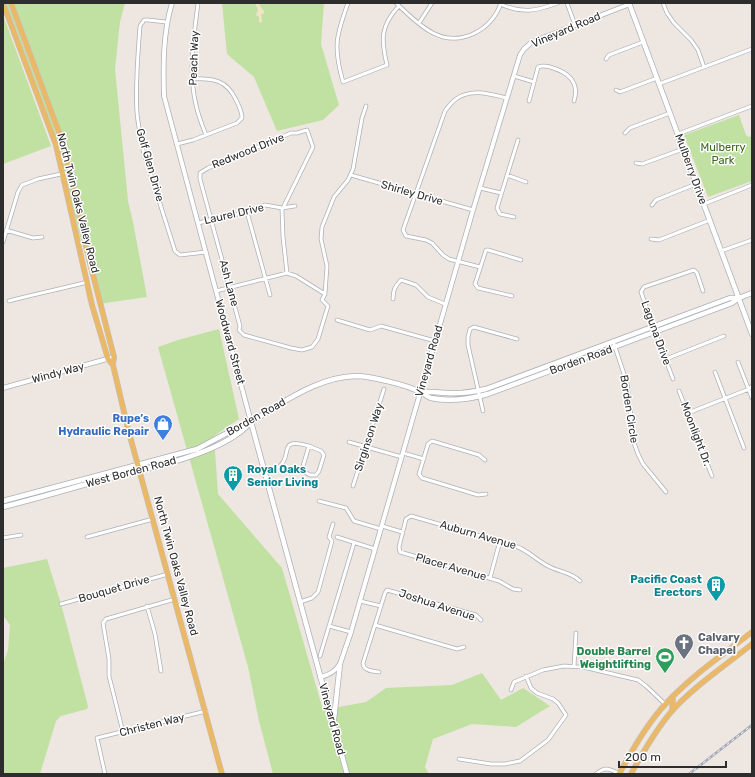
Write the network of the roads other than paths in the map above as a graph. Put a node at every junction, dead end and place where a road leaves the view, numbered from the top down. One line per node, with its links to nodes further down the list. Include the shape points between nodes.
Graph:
1 (3, 3): 41 (main road, North Twin Oaks Valley Road, via 56,145)
2 (11, 3): 39 (main road, North Twin Oaks Valley Road, via 63,143)
3 (172, 3): 13 (street, Woodward Street)
4 (198, 3): 22 (street, Peach Way)
5 (348, 3): 10 (street, via 336,50 343,82 387,66 382,44 384,30)
6 (432, 3): 14 (street)
7 (558, 3): 11 (street, via 531,11 516,10)
8 (567, 3): 15 (street)
9 (663, 3): 19 (street, via 674,23 698,50)
10 (398, 4): 14 (street)
11 (501, 4): 14 (street, via 487,26 458,38 433,33)
12 (629, 4): 15 (street, Vineyard Road); 16 (main road, Mulberry Drive)
13 (166, 22): 36 (street, Woodward Street, via 164,96); 65 (street, Golf Glen Drive, via 144,20 140,26 137,90 140,133 175,251 180,255)
14 (419, 23)
15 (575, 25): 20 (street, Vineyard Road, via 528,45 520,55)
16 (643, 42): 18 (street, via 609,55); 21 (main road, Mulberry Drive)
17 (752, 49): 19 (street)
18 (606, 59)
19 (704, 67): 24 (street)
20 (514, 76): 23 (street); 26 (street, Vineyard Road)
21 (657, 78): 24 (main road, Mulberry Drive); 25 (street, via 620,92)
22 (192, 79): 34 (street, Peach Way, via 196,105); 34 (street, via 205,78 225,85 233,94 242,113 242,118 237,123)
23 (534, 82): 27 (street); 28 (street, via 538,67 543,65 560,70 570,76 575,86)
24 (659, 84): 31 (main road, Mulberry Drive)
25 (616, 90)
26 (507, 98): 47 (street, Vineyard Road); 49 (street, via 478,92 455,100 445,111)
27 (529, 101)
28 (574, 101)
29 (366, 106): 42 (street)
30 (752, 106): 33 (street)
31 (670, 113): 32 (street, via 630,128); 33 (main road, Mulberry Drive)
32 (624, 133)
33 (678, 134): 37 (main road, Mulberry Drive)
34 (206, 135): 36 (street)
35 (518, 140): 43 (street)
36 (177, 144): 59 (street, Woodward Street)
37 (683, 149): 38 (street); 45 (main road, Mulberry Drive)
38 (636, 164)
39 (70, 172): 41 (street); 93 (main road, North Twin Oaks Valley Road)
40 (200, 173): 53 (street, Redwood Drive, via 284,136 307,130 313,147); 57 (street, Ash Lane)
41 (63, 174): 60 (street, via 22,185); 72 (main road, North Twin Oaks Valley Road)
42 (350, 175): 49 (street, Shirley Drive); 77 (street, via 334,197 322,227 321,239 327,266)
43 (507, 175): 44 (street); 48 (street)
44 (526, 182)
45 (696, 184): 50 (main road, Mulberry Drive); 51 (street, via 656,200)
46 (752, 185): 50 (street)
47 (480, 188): 48 (street); 54 (street, Vineyard Road)
48 (501, 193): 56 (street, via 498,212)
49 (417, 194): 54 (street, Shirley Drive); 68 (street, via 404,230 406,236 426,240 449,259)
50 (704, 204): 58 (main road, Mulberry Drive)
51 (652, 205)
52 (295, 206): 53 (street, Laurel Drive)
53 (282, 208): 55 (street, Laurel Drive, via 265,205); 70 (street)
54 (472, 210): 68 (street, Vineyard Road)
55 (247, 212): 57 (street, Laurel Drive); 71 (street)
56 (514, 217)
57 (211, 220): 59 (street, Laurel Drive); 73 (street, Ash Lane)
58 (710, 220): 62 (street, via 659,240); 66 (main road, Mulberry Drive)
59 (198, 222): 65 (street, Woodward Street)
60 (6, 230): 61 (street, via 33,238); 64 (street)
61 (42, 237)
62 (651, 239)
63 (752, 240): 66 (street)
64 (3, 242)
65 (206, 252): 74 (street, Woodward Street)
66 (721, 252): 80 (main road, Mulberry Drive)
67 (521, 260): 69 (street, via 488,250 484,252)
68 (458, 261): 69 (street); 83 (street, Vineyard Road)
69 (480, 267): 79 (street, via 475,284 478,288)
70 (287, 273): 71 (street); 77 (street)
71 (266, 278): 73 (street); 78 (street)
72 (87, 282): 82 (street); 94 (main road, North Twin Oaks Valley Road)
73 (230, 288): 74 (street); 77 (street, Ash Lane, via 239,330 244,335 302,350 312,347 318,339 328,306 322,300)
74 (216, 291): 112 (street, Woodward Street)
75 (703, 291): 85 (street, Laguna Drive, via 694,270 644,287 642,294)
76 (752, 293): 80 (main road, Borden Road)
77 (324, 294)
78 (270, 295)
79 (512, 296)
80 (739, 298): 85 (main road, Borden Road, via 730,298); 86 (main road, Borden Road); 87 (main road, Mulberry Drive)
81 (393, 299): 83 (street, via 393,291 401,280 416,285 428,297)
82 (9, 301)
83 (446, 304): 90 (street, Vineyard Road)
84 (337, 320): 90 (street, via 370,330 381,326)
85 (653, 326): 86 (street, Laguna Drive); 91 (main road, Borden Road)
86 (655, 333): 92 (main road, Borden Road); 95 (street, Laguna Drive)
87 (752, 334)
88 (724, 336): 95 (street)
89 (517, 339): 104 (street, via 474,327 470,329 468,345)
90 (435, 341): 106 (street, Vineyard Road)
91 (613, 341): 92 (street, Borden Circle); 104 (main road, Borden Road)
92 (615, 347): 107 (main road, Borden Road); 124 (street, Borden Circle, via 627,383 634,443 643,464)
93 (114, 358): 94 (street, Windy Way); 97 (main road)
94 (108, 359): 97 (main road, North Twin Oaks Valley Road); 101 (street, Windy Way)
95 (666, 359): 99 (street, Laguna Drive)
96 (738, 362): 103 (street)
97 (112, 364): 120 (main road, North Twin Oaks Valley Road)
98 (715, 372): 108 (street)
99 (673, 379)
100 (752, 386): 103 (street)
101 (3, 388)
102 (384, 389): 115 (street, Sirginson Way)
103 (750, 389): 108 (street); 109 (street)
104 (478, 391): 106 (main road, Borden Road); 107 (street)
105 (679, 391): 111 (street, Moonlight Dr.)
106 (421, 392): 107 (main road, Borden Road, via 437,399 458,400); 112 (main road, Borden Road, via 370,378 340,377 285,401); 117 (street, Vineyard Road)
107 (480, 396): 110 (street)
108 (725, 398): 111 (street); 116 (street)
109 (752, 398)
110 (483, 411)
111 (688, 413): 122 (street, Moonlight Dr.)
112 (251, 422): 120 (main road, Borden Road, via 214,444); 121 (main road, Woodward Street)
113 (349, 442): 115 (street)
114 (309, 446): 114 (street, via 321,451 324,456 316,475 303,471); 121 (street, via 291,444 286,449 281,465)
115 (365, 447): 117 (street); 123 (street, Sirginson Way)
116 (744, 448)
117 (402, 455): 118 (street); 131 (street, Vineyard Road)
118 (424, 459): 119 (street, via 428,444 432,441 479,455); 125 (street, via 419,474 422,478 478,495)
119 (485, 460)
120 (139, 468): 126 (main road, West Borden Road); 128 (main road, West Borden Road); 129 (main road, North Twin Oaks Valley Road)
121 (265, 471): 146 (main road, Woodward Street)
122 (712, 476)
123 (353, 486)
124 (666, 492)
125 (486, 494)
126 (3, 501)
127 (319, 501): 131 (street, via 346,508 354,521)
128 (3, 507)
129 (153, 519): 134 (street); 140 (main road, North Twin Oaks Valley Road)
130 (333, 524): 146 (street, via 329,537 332,541 318,592 312,598)
131 (381, 527): 132 (street); 139 (street, Vineyard Road)
132 (402, 532): 137 (street, Auburn Avenue, via 406,518 411,516); 141 (street, Placer Avenue, via 400,552)
133 (21, 535): 136 (street)
134 (87, 537)
135 (337, 537): 138 (street)
136 (3, 538)
137 (500, 541): 141 (street); 142 (street, Auburn Avenue, via 524,549 548,566)
138 (354, 543): 139 (street); 152 (street)
139 (375, 549): 145 (street, Vineyard Road)
140 (168, 574): 144 (main road, North Twin Oaks Valley Road); 147 (street, Bouquet Drive)
141 (490, 578): 143 (street, Placer Avenue)
142 (580, 581)
143 (520, 590)
144 (175, 599): 148 (street); 170 (main road, North Twin Oaks Valley Road)
145 (360, 600): 149 (street); 153 (street, Vineyard Road)
146 (300, 602): 164 (main road, Woodward Street)
147 (60, 604)
148 (148, 606): 161 (street); 173 (street, via 106,618 104,625 109,676)
149 (381, 606): 150 (street, Joshua Avenue, via 385,592 392,590 476,615); 151 (street)
150 (481, 620)
151 (375, 625): 157 (street, via 457,649); 162 (street, via 363,666)
152 (329, 626): 153 (street); 158 (street)
153 (351, 632): 159 (street, Vineyard Road)
154 (752, 632): 166 (main road)
155 (576, 633): 160 (street)
156 (752, 644): 168 (main road)
157 (464, 647)
158 (320, 656)
159 (340, 664): 164 (street, Vineyard Road, via 332,674); 172 (main road)
160 (574, 666): 163 (street, via 548,669); 169 (street, via 638,680)
161 (161, 671)
162 (379, 672)
163 (526, 676): 165 (street, via 514,682); 174 (street, via 531,688 553,699 566,715 548,740 520,760 505,764)
164 (320, 677): 172 (main road, Vineyard Road)
165 (510, 690)
166 (679, 690): 167 (main road); 168 (main road, via 677,700)
167 (673, 696): 169 (main road); 171 (main road)
168 (680, 703): 171 (main road)
169 (665, 704): 179 (main road, via 640,736)
170 (206, 711): 173 (street, Christen Way); 176 (main road, North Twin Oaks Valley Road)
171 (672, 711): 180 (main road, via 650,739)
172 (333, 722): 177 (main road, Vineyard Road)
173 (124, 732): 175 (street, Christen Way, via 97,738)
174 (459, 759)
175 (105, 774)
176 (222, 774)
177 (347, 774)
178 (596, 774): 179 (street, via 602,769 610,769)
179 (620, 774)
180 (631, 774)

